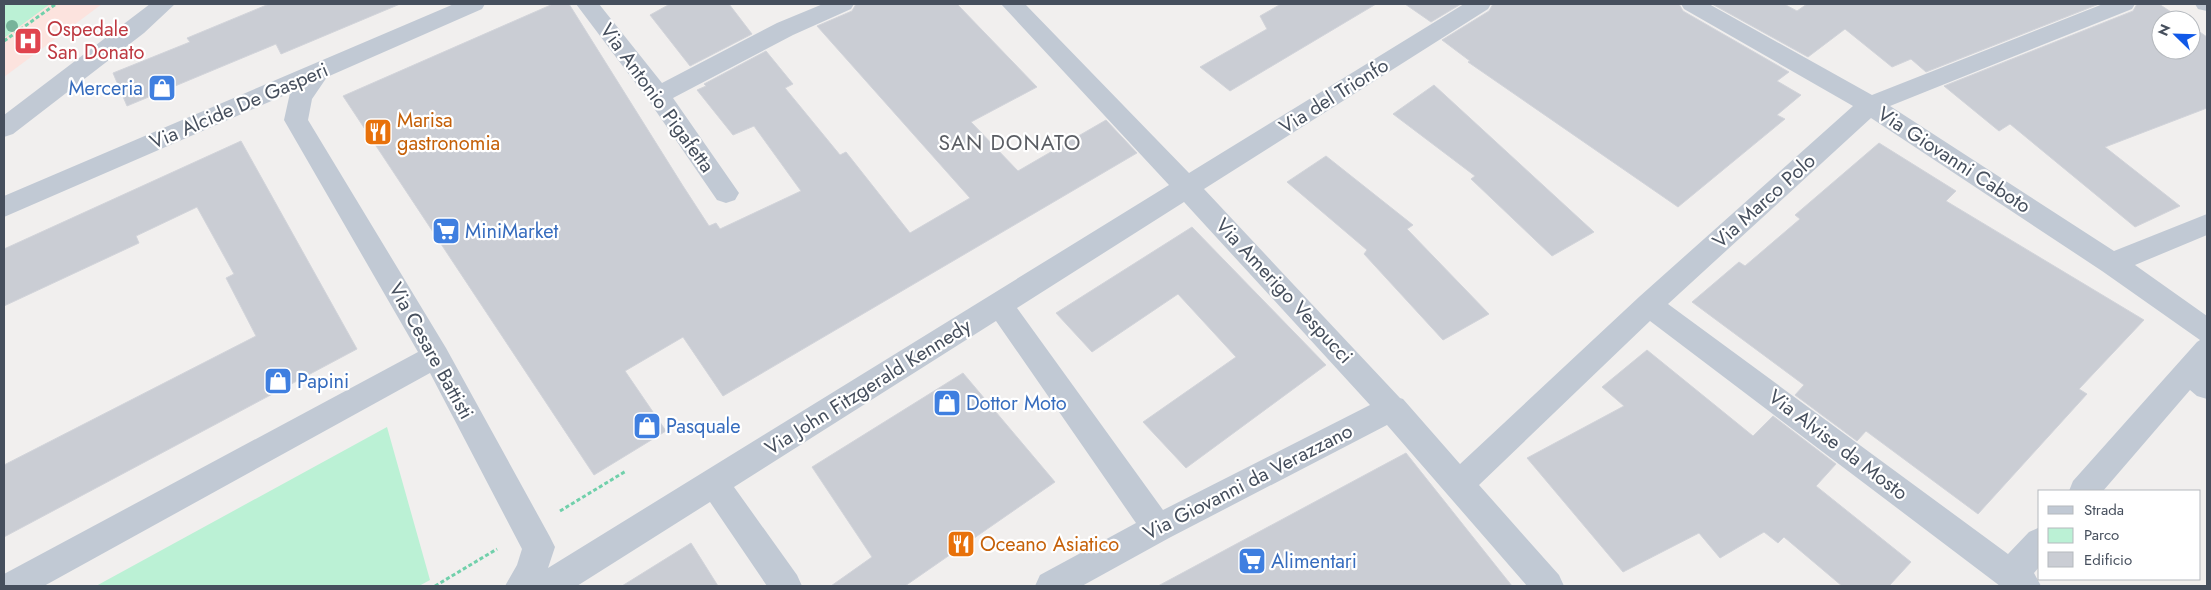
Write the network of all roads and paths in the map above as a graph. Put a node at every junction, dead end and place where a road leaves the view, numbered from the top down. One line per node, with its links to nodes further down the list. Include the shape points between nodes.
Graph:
1 (56, 4): 10 (path)
2 (164, 4): 16 (street)
3 (474, 4): 11 (street, Via Alcide De Gasperi)
4 (587, 4): 12 (street, Via Antonio Pigafetta)
5 (844, 4): 12 (street, via 785,29)
6 (1012, 4): 17 (street, Via Amerigo Vespucci)
7 (1480, 4): 17 (street, Via del Trionfo)
8 (1692, 4): 14 (street, Via Giovanni Caboto)
9 (2124, 4): 14 (street, Via Marco Polo)
10 (4, 41)
11 (319, 71): 13 (street, Via Alcide De Gasperi); 15 (street, via 300,97)
12 (658, 95): 18 (street, Via Antonio Pigafetta)
13 (242, 105): 15 (street, via 266,104); 19 (street, Via Alcide De Gasperi)
14 (1870, 105): 21 (street, Via Giovanni Caboto); 23 (street, Via Marco Polo)
15 (296, 120): 25 (street, Via Cesare Battisti)
16 (4, 128)
17 (1187, 187): 22 (street, Via John Fitzgerald Kennedy); 27 (street, Via Amerigo Vespucci)
18 (726, 193)
19 (4, 207)
20 (2207, 224): 21 (street)
21 (2112, 263): 24 (street, Via Giovanni Caboto)
22 (999, 304): 28 (street, Via John Fitzgerald Kennedy); 31 (street)
23 (1649, 305): 29 (street, Via Marco Polo); 35 (street, Via Alvise da Mosto)
24 (2207, 331)
25 (436, 356): 33 (street, Via Cesare Battisti); 36 (street)
26 (2201, 369): 30 (street)
27 (1393, 408): 29 (street, Via Amerigo Vespucci); 31 (street, Via Giovanni da Verazzano)
28 (714, 483): 34 (street, Via John Fitzgerald Kennedy); 39 (street)
29 (1460, 484): 41 (street, Via Amerigo Vespucci)
30 (2085, 490)
31 (1158, 528): 40 (street, Via Giovanni da Verazzano)
32 (2038, 545): 35 (street)
33 (539, 547): 34 (street, via 565,560); 37 (street, via 531,572)
34 (597, 556): 38 (street, Via John Fitzgerald Kennedy)
35 (2018, 580)
36 (13, 586)
37 (521, 586)
38 (549, 586)
39 (786, 586)
40 (1051, 586)
41 (1548, 586)

